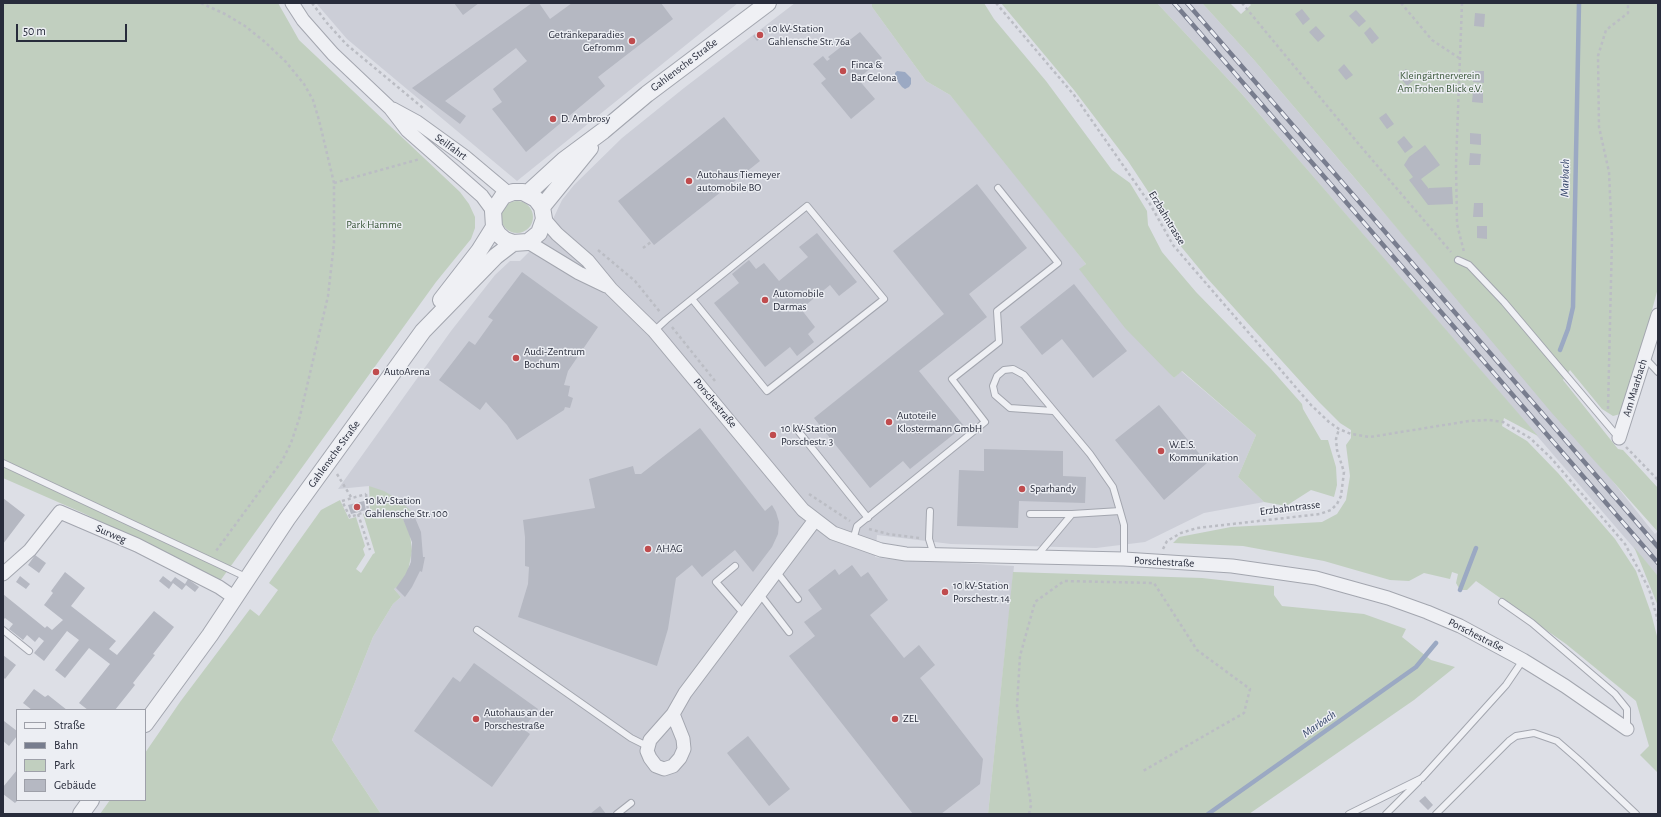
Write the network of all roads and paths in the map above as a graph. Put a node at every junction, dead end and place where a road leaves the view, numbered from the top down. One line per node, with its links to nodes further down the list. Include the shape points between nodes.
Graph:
1 (201, 3): 15 (path, via 245,26 286,62 304,84 313,100)
2 (292, 3): 11 (street, Seilfahrt, via 303,20 333,54)
3 (312, 3): 12 (path, via 346,44)
4 (768, 3): 13 (street, Gahlensche Straße, via 647,94)
5 (996, 3): 39 (path, Erzbahntrasse, via 1074,95 1150,204 1173,245 1311,405)
6 (1242, 3): 26 (path)
7 (1401, 3): 10 (path, via 1432,40)
8 (1462, 3): 10 (path)
9 (1628, 3): 38 (path, via 1628,13 1606,30 1598,56 1599,127 1609,172 1612,238)
10 (1459, 58): 27 (path, via 1457,224)
11 (390, 108): 14 (street, Seilfahrt, via 406,130); 17 (street, Seilfahrt, via 417,122 452,147)
12 (426, 111)
13 (603, 131): 18 (street, Gahlensche Straße, via 564,160); 20 (street, Gahlensche Straße)
14 (434, 155): 15 (path); 19 (street, Seilfahrt, via 482,196)
15 (334, 183): 63 (path, via 334,244 328,296 300,416 282,460)
16 (998, 188): 52 (lane, via 1058,263 997,311 999,342 952,379 985,422)
17 (508, 193): 18 (street); 19 (street, via 499,200)
18 (528, 193): 20 (street, via 536,199)
19 (493, 211): 21 (street)
20 (543, 213): 22 (street, Gahlensche Straße, via 539,233); 28 (street, Porschestraße, via 557,234 588,261)
21 (494, 227): 22 (street, via 505,240); 33 (street, Gahlensche Straße, via 479,251 432,312)
22 (520, 242): 28 (street, Porschestraße); 33 (street, Gahlensche Straße, via 496,256)
23 (651, 242): 25 (path)
24 (595, 247): 31 (path, via 635,281)
25 (643, 248)
26 (1458, 260): 27 (lane)
27 (1469, 265): 38 (lane)
28 (611, 289): 32 (street, Porschestraße)
29 (692, 299): 29 (lane, via 807,206 884,299 767,391); 31 (lane)
30 (1658, 316): 34 (street, Am Maarbach)
31 (666, 320): 32 (lane); 36 (path)
32 (654, 330): 53 (street, Porschestraße, via 791,498)
33 (423, 331): 43 (street, Gahlensche Straße)
34 (1645, 358): 35 (lane); 41 (street, Am Maarbach)
35 (1658, 372)
36 (716, 382)
37 (1053, 411): 37 (lane, Porschestraße, via 1024,375 1013,369 1004,370 997,376 993,386 995,395 1010,408); 48 (lane, Porschestraße, via 1090,454 1113,487)
38 (1608, 423): 41 (lane)
39 (1339, 429): 58 (path, Erzbahntrasse, via 1336,450 1344,472 1341,496 1331,510 1320,514 1197,528 1167,541); 74 (path, Erzbahntrasse, via 1370,437 1489,420 1503,422 1530,438 1551,458 1625,544 1649,589)
40 (799, 432): 52 (lane)
41 (1619, 438): 44 (path)
42 (3, 463): 63 (lane)
43 (327, 463): 46 (path, via 341,478); 68 (street, Gahlensche Straße)
44 (1658, 480)
45 (807, 491): 54 (path)
46 (351, 497): 49 (path, via 342,501 350,517); 49 (path, via 366,494 368,512)
47 (930, 511): 55 (lane)
48 (1120, 511): 51 (lane); 62 (lane, Porschestraße, via 1124,525)
49 (358, 514): 59 (path)
50 (1030, 514): 51 (lane)
51 (1072, 514): 61 (lane)
52 (868, 518): 54 (lane)
53 (815, 520): 56 (street, Porschestraße, via 833,533); 66 (street)
54 (858, 526): 55 (path, via 888,534); 56 (lane)
55 (930, 539): 60 (lane)
56 (852, 541): 60 (street, Porschestraße, via 881,550)
57 (1155, 548): 58 (path)
58 (1163, 548): 64 (path, Erzbahntrasse)
59 (370, 550)
60 (934, 555): 61 (street, Porschestraße)
61 (1035, 558): 62 (street, Porschestraße)
62 (1124, 559): 64 (street, Porschestraße)
63 (210, 560): 68 (lane)
64 (1155, 561): 79 (street, Porschestraße, via 1232,566 1316,578 1351,587 1427,612 1492,642)
65 (735, 566): 73 (lane, via 716,582)
66 (776, 571): 69 (street); 71 (lane)
67 (3, 574): 70 (street, Surweg, via 30,550 60,512 138,545)
68 (248, 578): 70 (street, Gahlensche Straße)
69 (759, 593): 73 (street); 77 (lane)
70 (235, 598): 81 (street, Gahlensche Straße)
71 (798, 598)
72 (1502, 602): 82 (lane, Porschestraße, via 1532,622 1615,694 1627,709)
73 (744, 614): 80 (street, via 685,693)
74 (1658, 622)
75 (3, 630): 78 (lane)
76 (476, 630): 83 (lane, via 631,738)
77 (789, 632)
78 (29, 651)
79 (1523, 660): 82 (street, Porschestraße); 85 (lane, via 1506,685)
80 (673, 714): 83 (street); 83 (street, via 683,738 684,749 680,758 673,766 664,769 656,766 650,758)
81 (146, 723)
82 (1628, 729)
83 (647, 746)
84 (1142, 771): 90 (path, via 1244,712 1250,689 1197,650 1154,583 1064,581 1034,602 1020,656 1017,706 1031,805)
85 (1422, 778): 91 (lane); 92 (lane)
86 (90, 801): 88 (street)
87 (632, 803): 89 (lane)
88 (81, 814)
89 (617, 814)
90 (1029, 814)
91 (1349, 814)
92 (1386, 814)
93 (1436, 814): 94 (lane, via 1508,741 1516,736 1534,733 1557,741)
94 (1636, 814)

